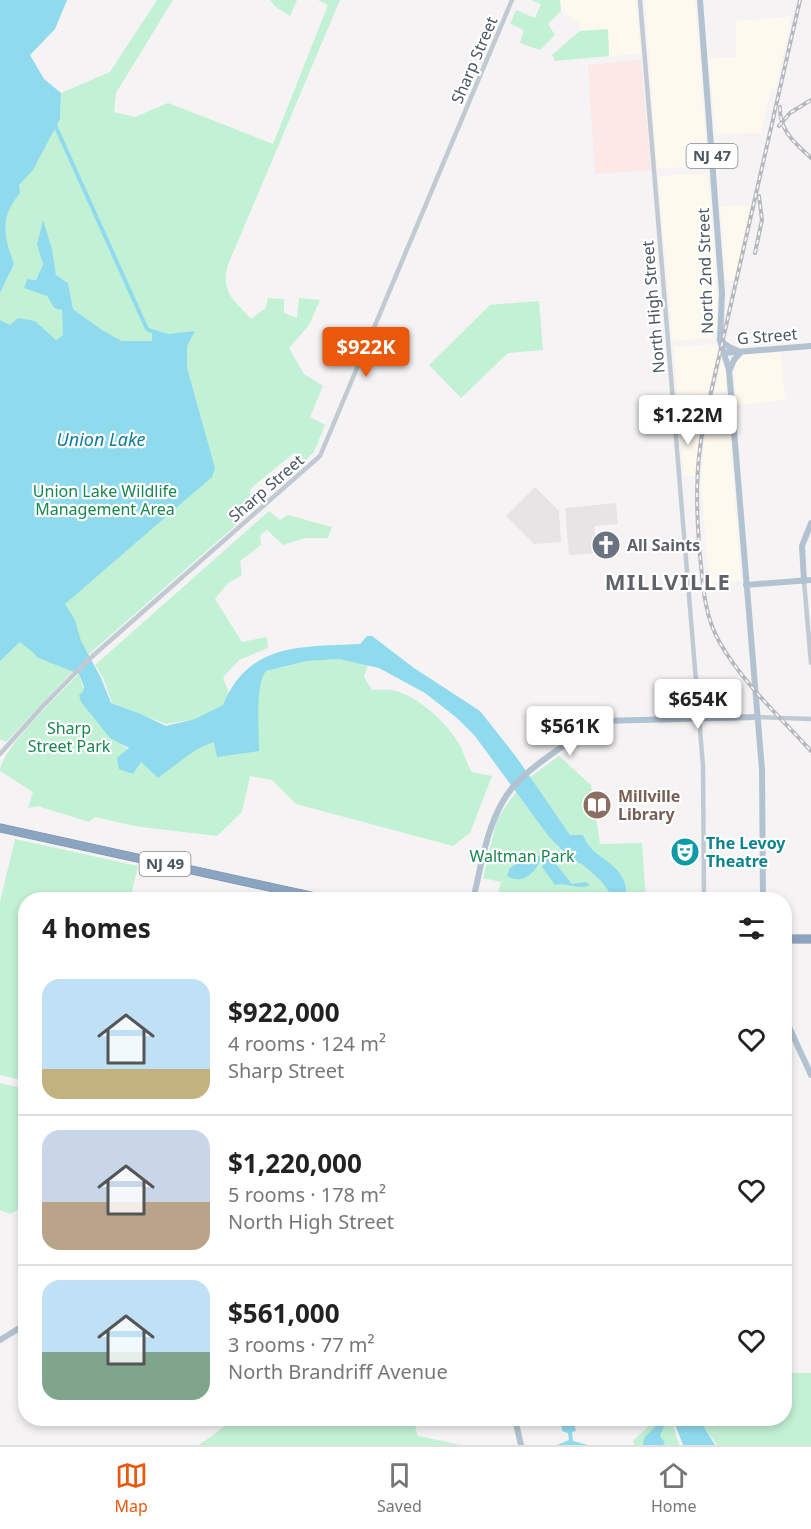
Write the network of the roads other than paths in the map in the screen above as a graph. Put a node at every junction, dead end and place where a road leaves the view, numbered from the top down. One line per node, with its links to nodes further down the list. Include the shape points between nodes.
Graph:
1 (512, 0): 16 (street, Sharp Street, via 320,456 87,661)
2 (640, 0): 14 (street, North High Street)
3 (700, 0): 4 (main road, North 2nd Street / NJ 47, via 722,293)
4 (720, 340): 6 (main road); 7 (main road, North 2nd Street / NJ 47)
5 (811, 345): 6 (main road, G Street)
6 (741, 351): 7 (main road, G Street); 8 (main road)
7 (724, 353): 8 (main road, North 2nd Street / NJ 47)
8 (729, 372): 11 (main road, North 2nd Street / NJ 47)
9 (811, 523): 10 (main road, via 802,546)
10 (808, 580): 11 (main road); 12 (street)
11 (746, 585): 13 (main road, North 2nd Street / NJ 47)
12 (811, 663)
13 (757, 717): 14 (main road); 15 (street); 21 (main road, North 2nd Street / NJ 47, via 762,770)
14 (699, 718): 19 (main road, via 601,721 529,772 502,803 493,823); 20 (street, North High Street, via 704,782)
15 (811, 719)
16 (0, 754)
17 (0, 828): 18 (highway, NJ 49)
18 (292, 892)
19 (475, 892)
20 (704, 892)
21 (763, 892)
22 (792, 939): 23 (highway)
23 (811, 939)
24 (792, 1034): 25 (main road)
25 (811, 1076)
26 (18, 1329): 27 (main road)
27 (0, 1340)
28 (517, 1426): 29 (main road)
29 (521, 1445)

